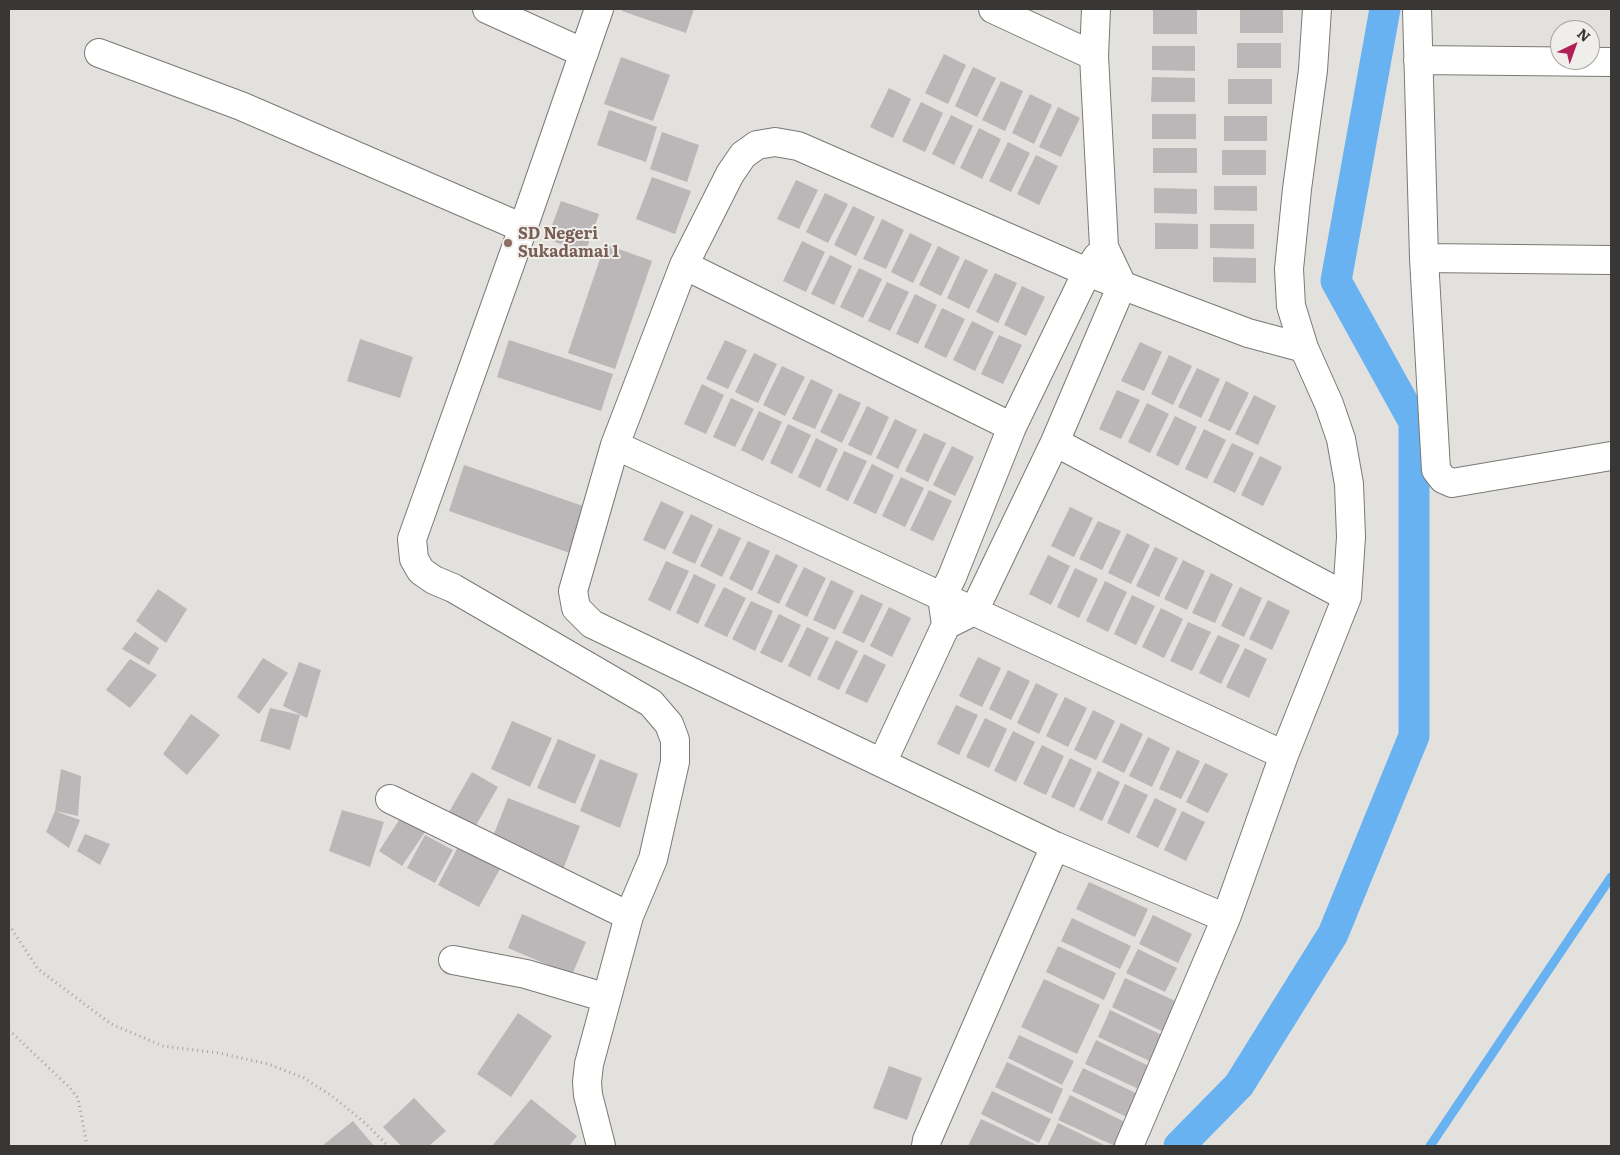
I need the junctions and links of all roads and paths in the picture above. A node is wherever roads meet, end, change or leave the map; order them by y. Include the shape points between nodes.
1 (487, 9) edge
2 (522, 9) edge
3 (600, 9) edge
4 (993, 9) edge
5 (1096, 9) edge
6 (1317, 9) edge
7 (1417, 9) edge
8 (586, 45) junction
9 (99, 53) dead end
10 (1094, 56) junction
11 (1418, 60) junction
12 (1611, 62) edge
13 (523, 228) junction
14 (1104, 247) junction
15 (1424, 258) junction
16 (1611, 260) edge
17 (684, 266) junction
18 (1087, 272) junction
19 (1122, 285) junction
20 (1304, 348) junction
21 (1012, 427) junction
22 (1055, 442) junction
23 (616, 444) junction
24 (1611, 456) edge
25 (942, 597) junction
26 (1347, 597) junction
27 (974, 611) junction
28 (946, 626) junction
29 (1284, 755) junction
30 (882, 763) junction
31 (390, 799) dead end
32 (1055, 846) junction
33 (629, 916) junction
34 (1226, 918) junction
35 (9, 925) edge
36 (453, 960) dead end
37 (607, 998) junction
38 (9, 1030) edge
39 (87, 1146) edge
40 (388, 1146) edge
41 (601, 1146) edge
42 (926, 1146) edge
43 (1129, 1146) edge

1 - 8 street
2 - 8 street
3 - 8 street
4 - 10 street
5 - 10 street
6 - 20 street via 1313,70 1289,269 1291,306
7 - 11 street
8 - 13 street
9 - 13 street via 241,106
10 - 14 street
11 - 12 street
11 - 15 street
13 - 33 street via 412,539 414,558 421,571 434,580 651,703 668,724 675,740 675,762 653,859
14 - 18 street
14 - 19 street
15 - 16 street
15 - 24 street via 1436,470 1443,478 1452,483
17 - 18 street via 742,155 757,145 775,142 798,146
17 - 21 street
17 - 23 street
18 - 19 street
18 - 21 street
19 - 20 street via 1248,333
19 - 22 street
20 - 26 street via 1338,430 1348,484 1351,537
21 - 25 street
22 - 26 street
22 - 27 street
23 - 25 street
23 - 30 street via 573,591 576,608 592,624
25 - 27 street
25 - 28 street
26 - 29 street
27 - 28 street
27 - 29 street
28 - 30 street
29 - 34 street
30 - 32 street
31 - 33 street
32 - 34 street
32 - 42 street
33 - 37 street
34 - 43 street
35 - 40 path via 38,969 111,1024 163,1046 220,1053 268,1064 304,1078 332,1096
36 - 37 street via 526,974
37 - 41 street via 587,1082
38 - 39 path via 78,1098

